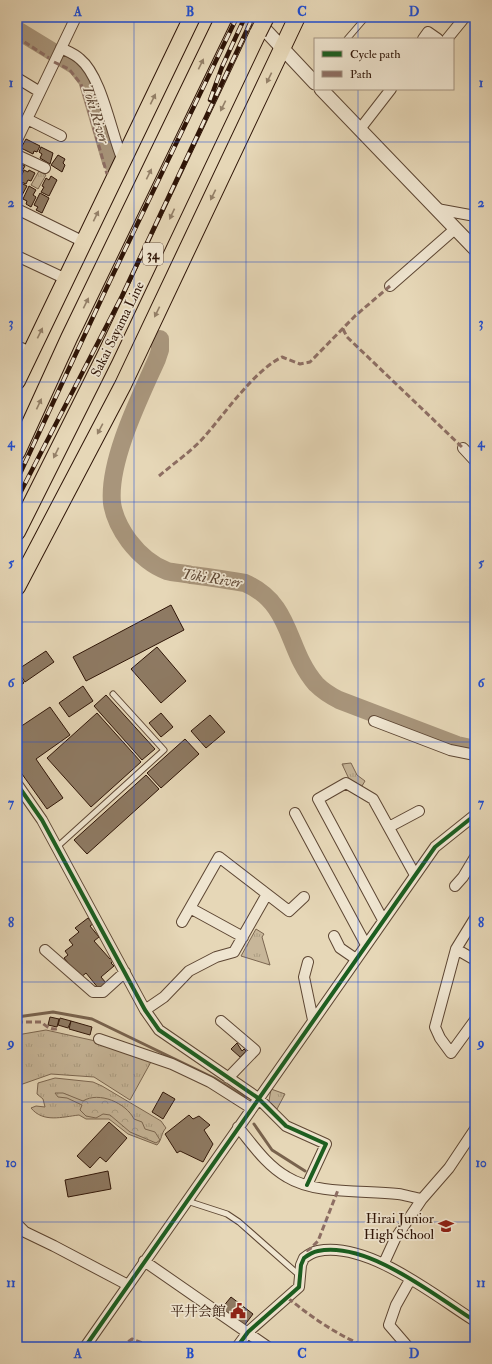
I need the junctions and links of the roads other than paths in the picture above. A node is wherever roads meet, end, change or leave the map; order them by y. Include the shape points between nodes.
1 (76, 17) edge
2 (192, 17) edge
3 (224, 17) edge
4 (253, 17) edge
5 (266, 17) edge
6 (297, 17) edge
7 (366, 17) edge
8 (458, 21) edge
9 (348, 38) edge
10 (424, 38) edge
11 (437, 38) edge
12 (448, 38) edge
13 (283, 48) junction
14 (59, 53) junction
15 (17, 78) edge
16 (314, 82) edge
17 (322, 90) edge
18 (390, 90) edge
19 (40, 92) junction
20 (28, 119) junction
21 (360, 129) junction
22 (61, 136) dead end
23 (17, 140) edge
24 (17, 155) edge
25 (123, 161) junction
26 (45, 168) dead end
27 (17, 209) edge
28 (437, 209) junction
29 (475, 216) edge
30 (456, 229) junction
31 (84, 242) junction
32 (475, 249) edge
33 (17, 256) edge
34 (66, 279) junction
35 (390, 286) dead end
36 (24, 349) edge
37 (17, 381) edge
38 (463, 448) dead end
39 (17, 452) edge
40 (475, 461) edge
41 (17, 532) edge
42 (17, 587) edge
43 (113, 694) dead end
44 (374, 721) dead end
45 (475, 755) edge
46 (17, 784) edge
47 (419, 811) dead end
48 (295, 813) dead end
49 (475, 815) edge
50 (389, 827) junction
51 (57, 847) junction
52 (475, 857) edge
53 (415, 875) junction
54 (455, 886) dead end
55 (267, 894) junction
56 (304, 897) dead end
57 (190, 908) junction
58 (475, 918) edge
59 (383, 920) junction
60 (182, 922) dead end
61 (334, 936) dead end
62 (243, 937) junction
63 (366, 945) junction
64 (456, 949) junction
65 (45, 950) dead end
66 (356, 959) junction
67 (475, 960) edge
68 (308, 962) dead end
69 (124, 972) junction
70 (145, 1010) junction
71 (313, 1020) junction
72 (475, 1020) edge
73 (221, 1021) dead end
74 (99, 1039) dead end
75 (228, 1078) junction
76 (258, 1098) junction
77 (251, 1108) junction
78 (238, 1127) junction
79 (475, 1130) edge
80 (307, 1185) junction
81 (422, 1200) junction
82 (186, 1201) junction
83 (17, 1224) edge
84 (144, 1261) junction
85 (384, 1263) junction
86 (300, 1276) junction
87 (410, 1280) junction
88 (128, 1285) junction
89 (475, 1321) edge
90 (248, 1332) junction
91 (85, 1347) edge
92 (237, 1347) edge
93 (268, 1347) edge
94 (408, 1347) edge

1 - 14 street
25 -> 2 main road
39 -> 3 main road via 69,338
4 - 13 street
5 -> 41 main road, Sakai Sayama Line / 34, bridge
6 - 13 main road
7 - 9 lane
8 - 12 street
10 - 11 street via 428,32
13 - 16 street
13 -> 42 main road via 123,385
14 - 19 street
14 - 25 street via 80,58 92,72
15 - 19 street
17 - 21 street
18 - 21 street
19 - 20 street
20 - 22 street
20 - 23 street
21 - 28 street
24 - 26 street
31 -> 25 main road
27 - 31 street
28 - 29 street
28 - 30 street
30 - 32 street
30 - 35 street
31 - 34 main road
33 - 34 street
36 -> 34 main road
36 - 37 main road
38 - 40 street
43 - 51 lane via 164,750
44 - 45 street via 450,750
46 - 51 street
47 - 50 street
48 - 63 street
49 - 53 street via 435,847
50 - 53 street
50 - 59 street via 372,799 346,783 318,799
51 - 69 street
52 - 54 street via 464,877
53 - 59 street
55 - 56 street via 289,911
55 - 57 street via 219,857
55 - 62 street
57 - 60 street
57 - 62 street
58 - 64 street
59 - 63 street
61 - 66 street via 340,948
62 - 70 street via 234,952 189,971 164,997
63 - 66 street
64 - 67 street
64 - 72 street via 435,1027 451,1053
65 - 69 street via 93,992 103,992
66 - 71 street
68 - 71 street via 304,976
69 - 70 street
70 - 75 street via 158,1030
71 - 76 street
73 - 75 street via 255,1050
74 - 77 street via 178,1067 210,1082
75 - 76 street
76 - 77 street
76 - 80 street via 286,1126 326,1144
77 - 78 street
78 - 80 street via 262,1158 287,1178
78 - 82 street
79 - 81 street via 449,1168
80 - 81 street via 350,1192 398,1194
81 - 85 street via 396,1239
82 - 84 street
82 - 86 lane via 227,1214 240,1222
83 - 88 street via 25,1232
84 - 88 street
84 - 90 street
85 - 86 street via 353,1253 316,1251 304,1258
85 - 87 street
86 - 90 street via 299,1287
87 - 89 street
87 - 94 street via 396,1305 389,1325
88 - 91 street
90 - 92 street
90 - 93 street

